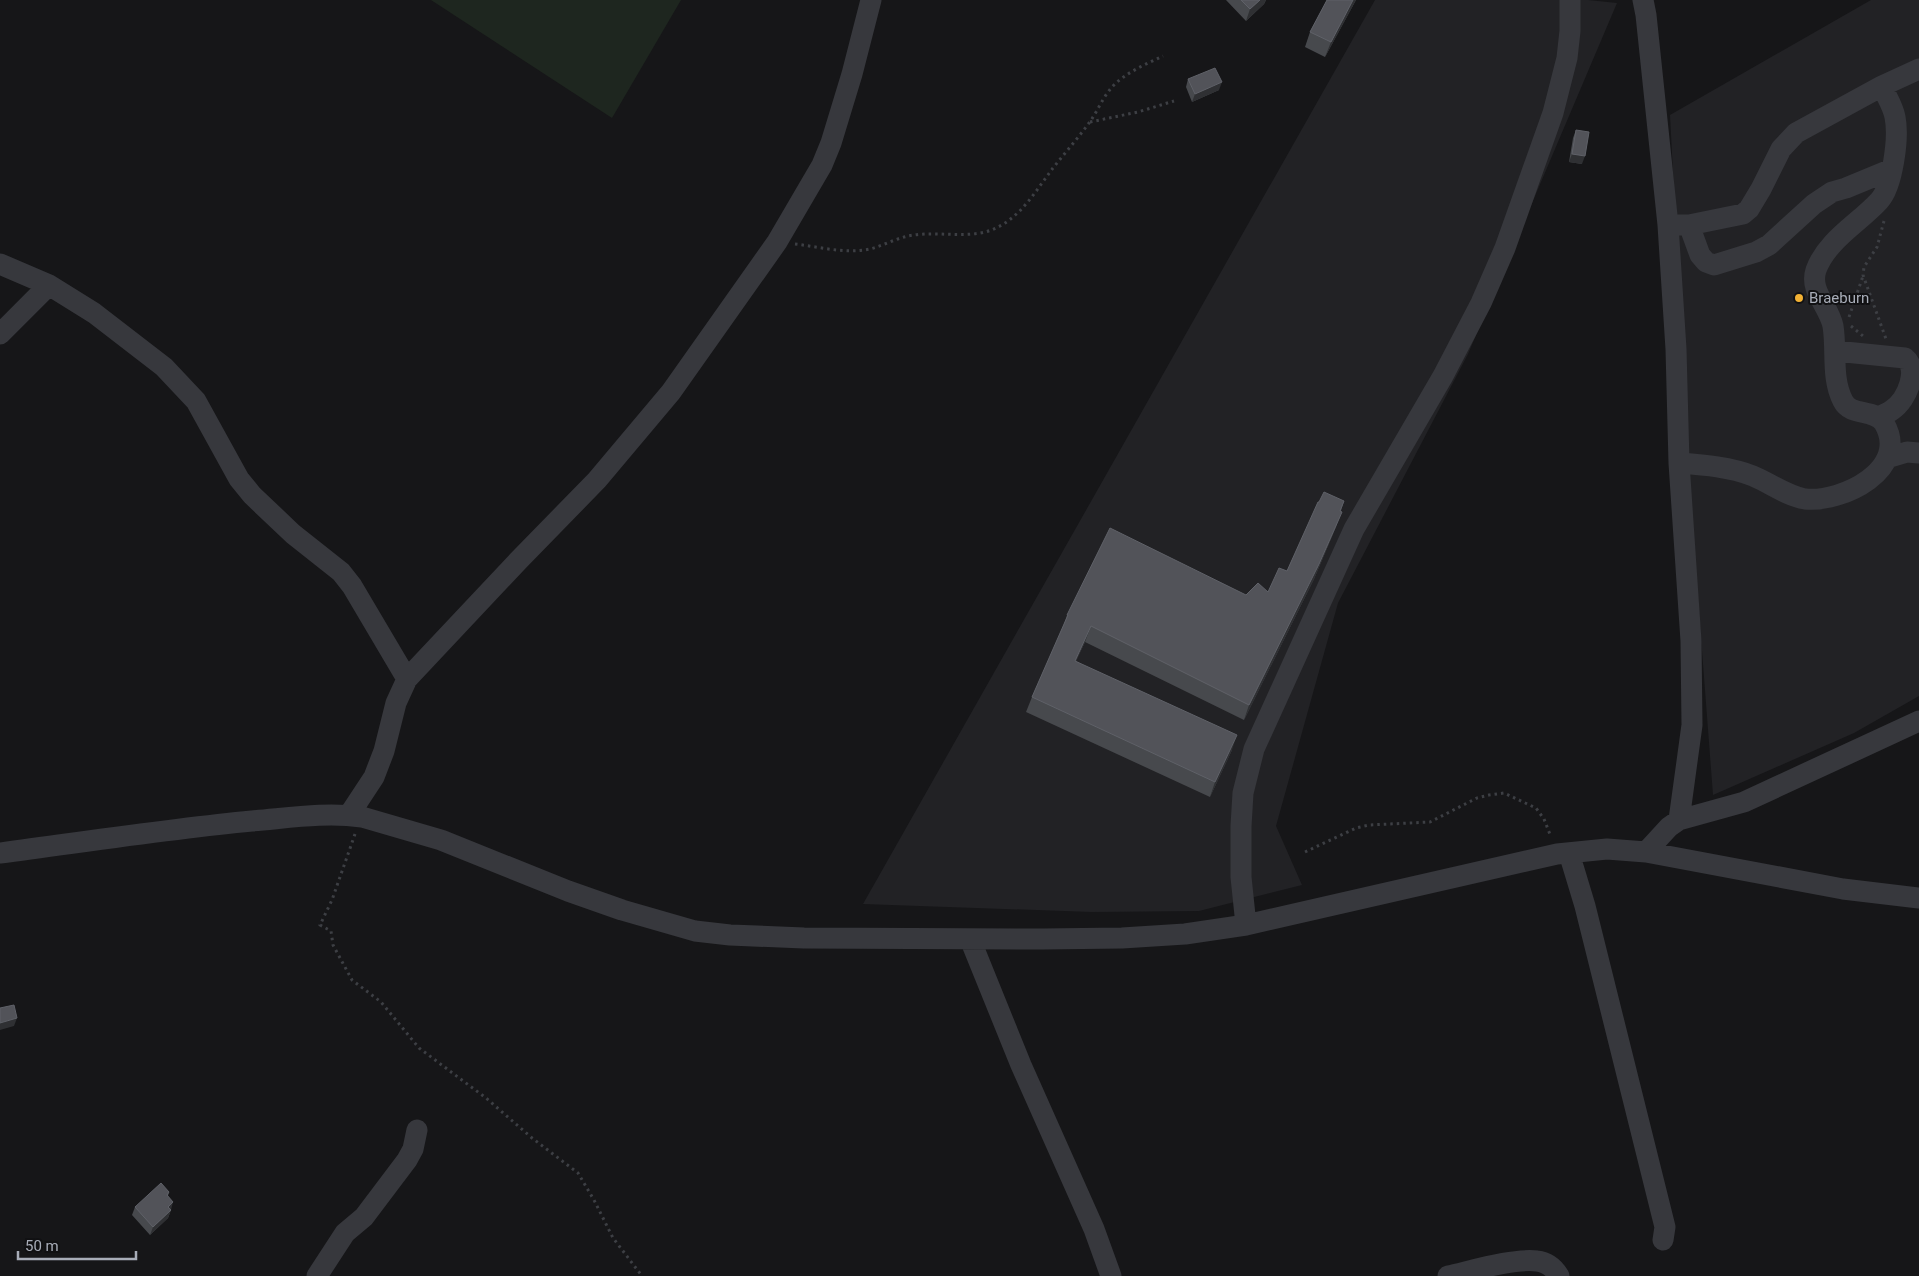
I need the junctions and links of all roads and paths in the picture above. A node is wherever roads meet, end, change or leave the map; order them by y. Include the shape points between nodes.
1 (871, 0) edge
2 (1570, 0) edge
3 (1643, 0) edge
4 (1162, 56) dead end
5 (1919, 69) edge
6 (1882, 86) junction
7 (1174, 101) dead end
8 (1090, 122) junction
9 (1892, 169) junction
10 (1886, 190) junction
11 (1679, 225) junction
12 (777, 242) junction
13 (0, 264) edge
14 (1863, 275) junction
15 (49, 285) junction
16 (1847, 323) dead end
17 (0, 334) edge
18 (1835, 351) junction
19 (1894, 357) junction
20 (1918, 367) edge
21 (1883, 426) junction
22 (1917, 453) edge
23 (1887, 458) junction
24 (1679, 463) junction
25 (407, 679) junction
26 (1919, 721) edge
27 (355, 816) junction
28 (1680, 820) junction
29 (1305, 852) dead end
30 (1646, 852) junction
31 (1563, 853) junction
32 (0, 854) edge
33 (1919, 898) edge
34 (1246, 925) junction
35 (970, 938) junction
36 (417, 1130) dead end
37 (1663, 1240) dead end
38 (317, 1276) edge
39 (642, 1276) edge
40 (1111, 1276) edge
41 (1448, 1276) edge
42 (1559, 1276) edge

1 - 12 street via 830,143
2 - 34 street via 1567,58 1553,113 1505,248 1481,304 1447,368 1354,529 1254,748 1243,793 1241,877
3 - 11 street
4 - 8 path via 1114,85
5 - 6 street
6 - 9 street via 1895,116
6 - 11 street via 1796,133 1781,149 1749,209 1742,214
7 - 8 path
8 - 12 path via 1014,217 984,233 914,235 868,249 838,251
9 - 10 street
9 - 11 street via 1832,192 1769,245 1714,265 1706,262
10 - 14 path via 1881,234
10 - 18 street via 1879,201 1822,257 1816,271 1816,291 1833,325
11 - 24 street via 1676,349
12 - 25 street via 671,392 597,480
13 - 15 street
14 - 16 path
14 - 19 path
15 - 17 street
15 - 25 street via 94,313 164,367 186,389 252,496 341,572 352,586
18 - 19 street
18 - 21 street via 1838,388 1843,402
19 - 20 street via 1912,361
20 - 21 street via 1915,383 1891,411
21 - 22 street
21 - 23 street
22 - 23 street via 1907,452
23 - 24 street via 1873,476 1854,489 1833,497 1806,499 1734,470
24 - 28 street via 1691,641 1692,725
25 - 27 street via 396,703 384,751
26 - 28 street via 1744,802
27 - 32 street via 320,815 199,826
27 - 35 street via 441,840 568,891 695,931 804,938
27 - 39 path via 332,900 320,925 331,931 333,945 352,980 381,1002 419,1048 578,1173 614,1238
28 - 30 street
29 - 31 path via 1356,828 1430,822 1478,798 1504,793 1536,808
30 - 31 street via 1607,849
30 - 33 street via 1843,889
31 - 34 street
31 - 37 street via 1584,906 1665,1227
34 - 35 street via 1185,934 1122,938
35 - 40 street
36 - 38 street via 407,1160 364,1217 345,1233
41 - 42 street via 1508,1263 1537,1261 1548,1265

